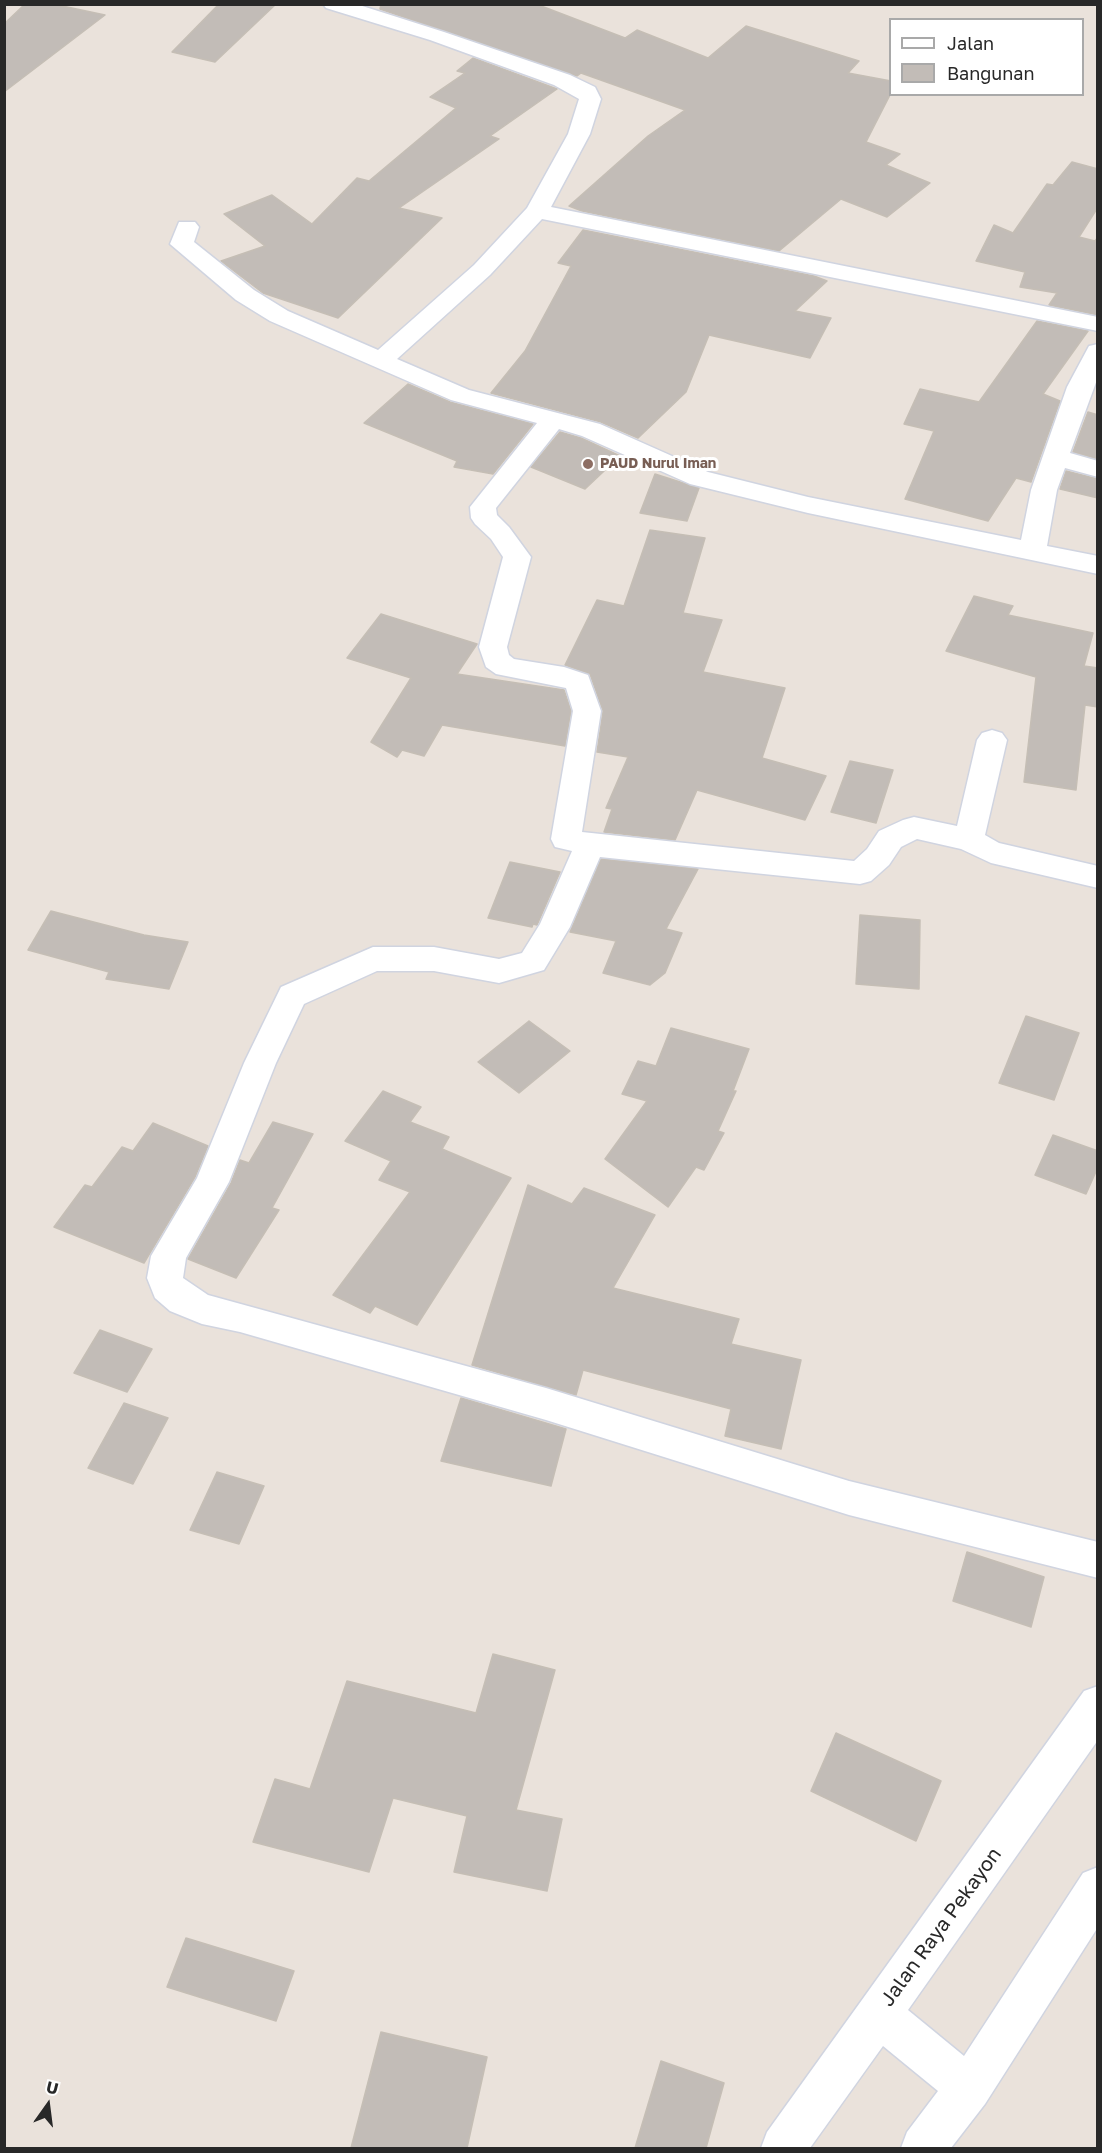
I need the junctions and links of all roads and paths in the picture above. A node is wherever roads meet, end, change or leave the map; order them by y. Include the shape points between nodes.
1 (333, 4) edge
2 (537, 211) junction
3 (187, 227) dead end
4 (1098, 324) edge
5 (1098, 351) edge
6 (381, 360) junction
7 (552, 420) junction
8 (1056, 458) junction
9 (1098, 469) edge
10 (1032, 552) junction
11 (1098, 565) edge
12 (992, 740) dead end
13 (969, 840) junction
14 (590, 845) junction
15 (1098, 877) edge
16 (1098, 1560) edge
17 (1096, 1711) edge
18 (1098, 1888) edge
19 (892, 2024) junction
20 (961, 2081) junction
21 (783, 2148) edge
22 (923, 2148) edge

1 - 2 street via 437,36 587,92 590,99 579,134
2 - 4 street
2 - 6 street via 482,270
3 - 6 street via 182,244 245,295 279,316
5 - 8 street via 1080,387
6 - 7 street via 460,395
7 - 10 street via 591,430 699,478
7 - 14 street via 483,507 484,518 517,557 493,647 496,660 506,667 578,682 587,711 566,839
8 - 9 street
8 - 10 street via 1044,489
10 - 11 street
12 - 13 street
13 - 14 street via 914,828 890,839 860,873
13 - 15 street via 991,852
14 - 16 street via 554,927 533,962 500,971 434,959 373,959 292,996 212,1182 169,1256 165,1278 168,1287 202,1309 546,1404 849,1498
17 - 19 street, Jalan Raya Pekayon
18 - 20 street
19 - 20 street
19 - 21 street, Jalan Raya Pekayon
20 - 22 street

